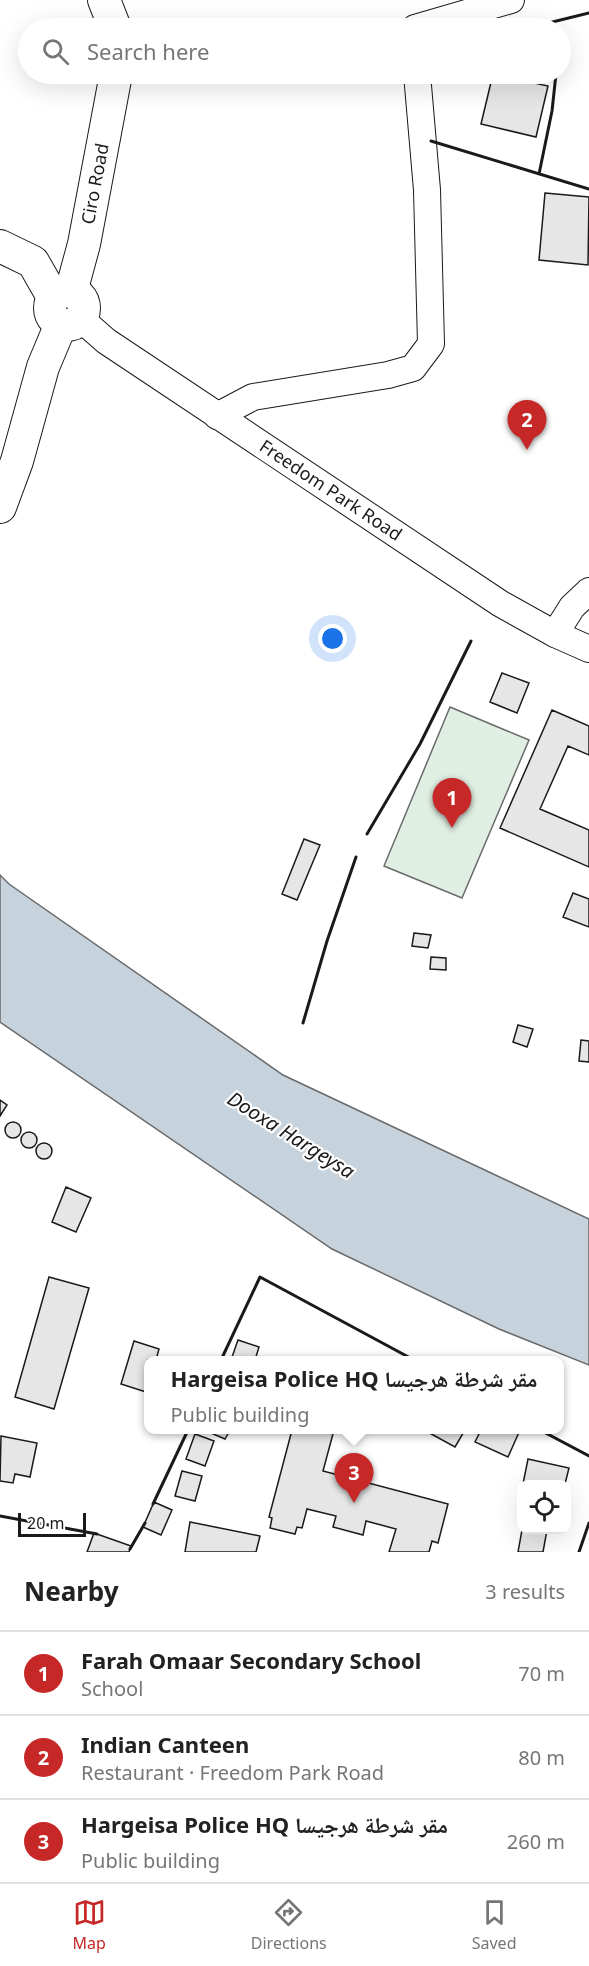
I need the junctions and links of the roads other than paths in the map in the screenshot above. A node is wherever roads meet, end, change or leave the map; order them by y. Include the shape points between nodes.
1 (104, 0) edge
2 (511, 0) edge
3 (111, 18) edge
4 (449, 18) edge
5 (114, 84) edge
6 (418, 84) edge
7 (0, 246) edge
8 (66, 308) junction
9 (217, 416) junction
10 (0, 507) edge
11 (589, 591) edge
12 (555, 634) junction
13 (589, 649) edge

1 - 3 main road
2 - 4 street
5 - 8 main road, Ciro Road via 84,244
6 - 9 street via 427,190 431,344 413,368 253,397
7 - 8 main road via 33,262
8 - 9 street, Freedom Park Road via 106,341
8 - 10 main road, Ciro Road via 43,367
9 - 12 street, Freedom Park Road via 501,604
11 - 12 street
12 - 13 street, Freedom Park Road

